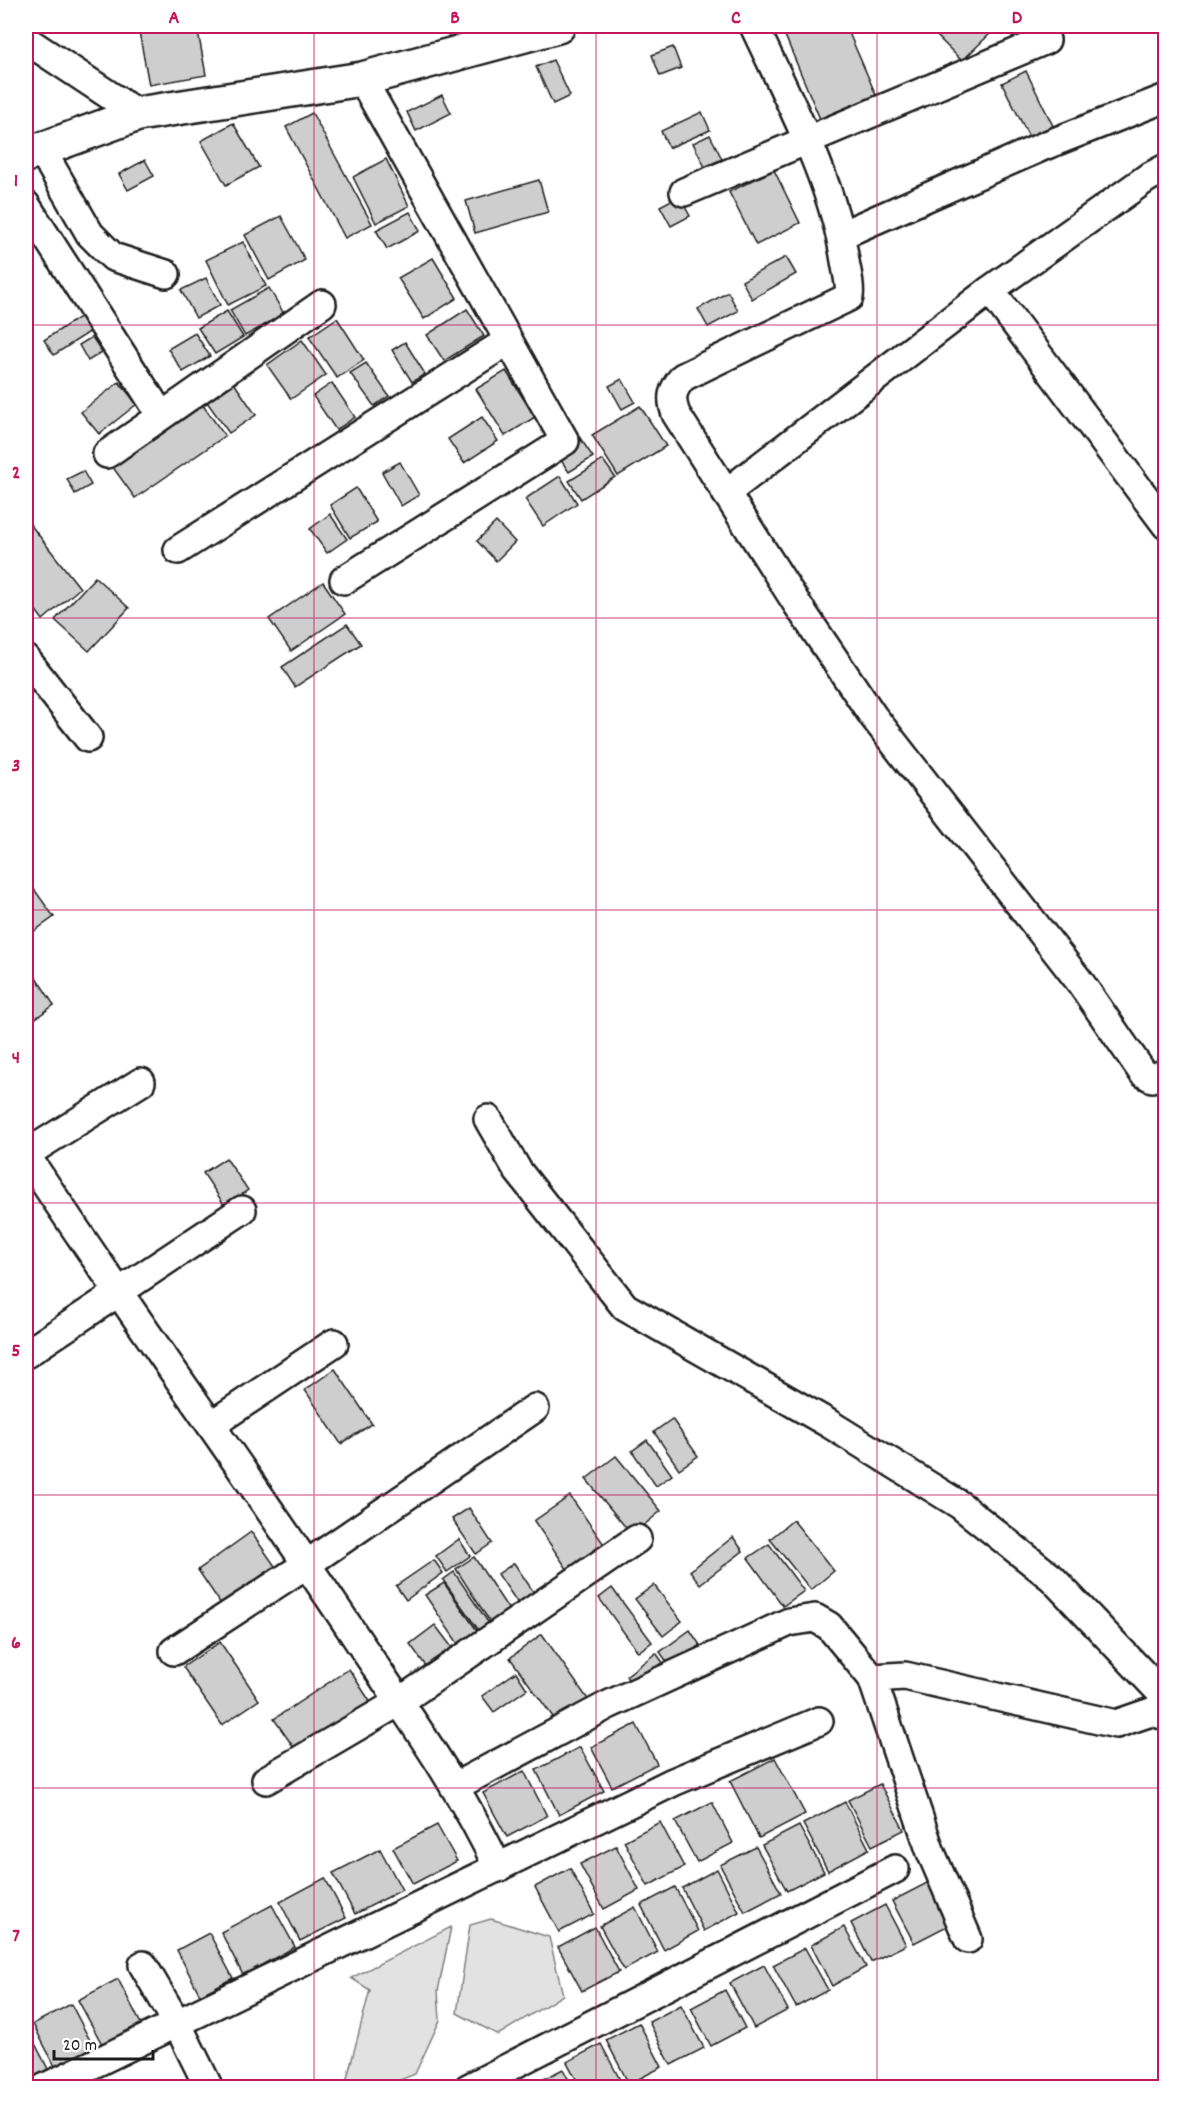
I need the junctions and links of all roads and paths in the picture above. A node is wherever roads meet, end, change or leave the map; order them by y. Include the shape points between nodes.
1 (754, 26) edge
2 (538, 28) edge
3 (26, 40) edge
4 (1046, 40) dead end
5 (362, 79) junction
6 (1166, 98) edge
7 (138, 114) junction
8 (807, 142) junction
9 (33, 152) edge
10 (1166, 168) edge
11 (684, 192) dead end
12 (26, 205) edge
13 (841, 235) junction
14 (166, 274) dead end
15 (990, 290) junction
16 (322, 304) dead end
17 (508, 341) junction
18 (161, 416) junction
19 (107, 454) dead end
20 (726, 493) junction
21 (1166, 525) edge
22 (178, 550) dead end
23 (344, 580) dead end
24 (26, 659) edge
25 (88, 738) dead end
26 (1166, 1073) edge
27 (141, 1082) dead end
28 (488, 1119) dead end
29 (26, 1154) edge
30 (242, 1210) dead end
31 (116, 1293) junction
32 (334, 1343) dead end
33 (26, 1354) edge
34 (535, 1408) dead end
35 (211, 1425) junction
36 (637, 1539) dead end
37 (308, 1564) junction
38 (174, 1651) dead end
39 (872, 1678) junction
40 (1166, 1698) edge
41 (399, 1702) junction
42 (1166, 1716) edge
43 (819, 1721) dead end
44 (266, 1780) dead end
45 (456, 1786) junction
46 (498, 1868) junction
47 (895, 1869) dead end
48 (968, 1939) dead end
49 (143, 1965) dead end
50 (177, 2023) junction
51 (44, 2088) edge
52 (208, 2088) edge
53 (468, 2088) edge

1 - 8 street
2 - 5 street
3 - 7 street
4 - 8 street
5 - 7 street
5 - 17 street
6 - 13 street via 1044,146
7 - 9 street
8 - 11 street
8 - 13 street
9 - 14 street via 90,234 113,257
10 - 15 street
12 - 18 street
13 - 20 street via 849,297 683,377 674,387 671,401 675,414
15 - 20 street
15 - 21 street
16 - 18 street
17 - 22 street
17 - 23 street via 565,441
18 - 19 street
20 - 26 street via 873,716 1080,982 1143,1073 1152,1078
24 - 25 street
27 - 29 street
28 - 40 street via 518,1171 625,1307 828,1423 960,1505 1052,1578
29 - 31 street
30 - 31 street
31 - 33 street
31 - 35 street
32 - 35 street
34 - 37 street
35 - 37 street
36 - 41 street
37 - 38 street
37 - 41 street
39 - 42 street via 905,1676 1116,1724 1150,1712
39 - 45 street via 829,1626 815,1618 789,1622 608,1705
39 - 48 street via 930,1850
41 - 44 street
41 - 45 street
43 - 46 street via 673,1782
45 - 46 street
46 - 50 street
47 - 53 street
49 - 50 street
50 - 51 street
50 - 52 street

